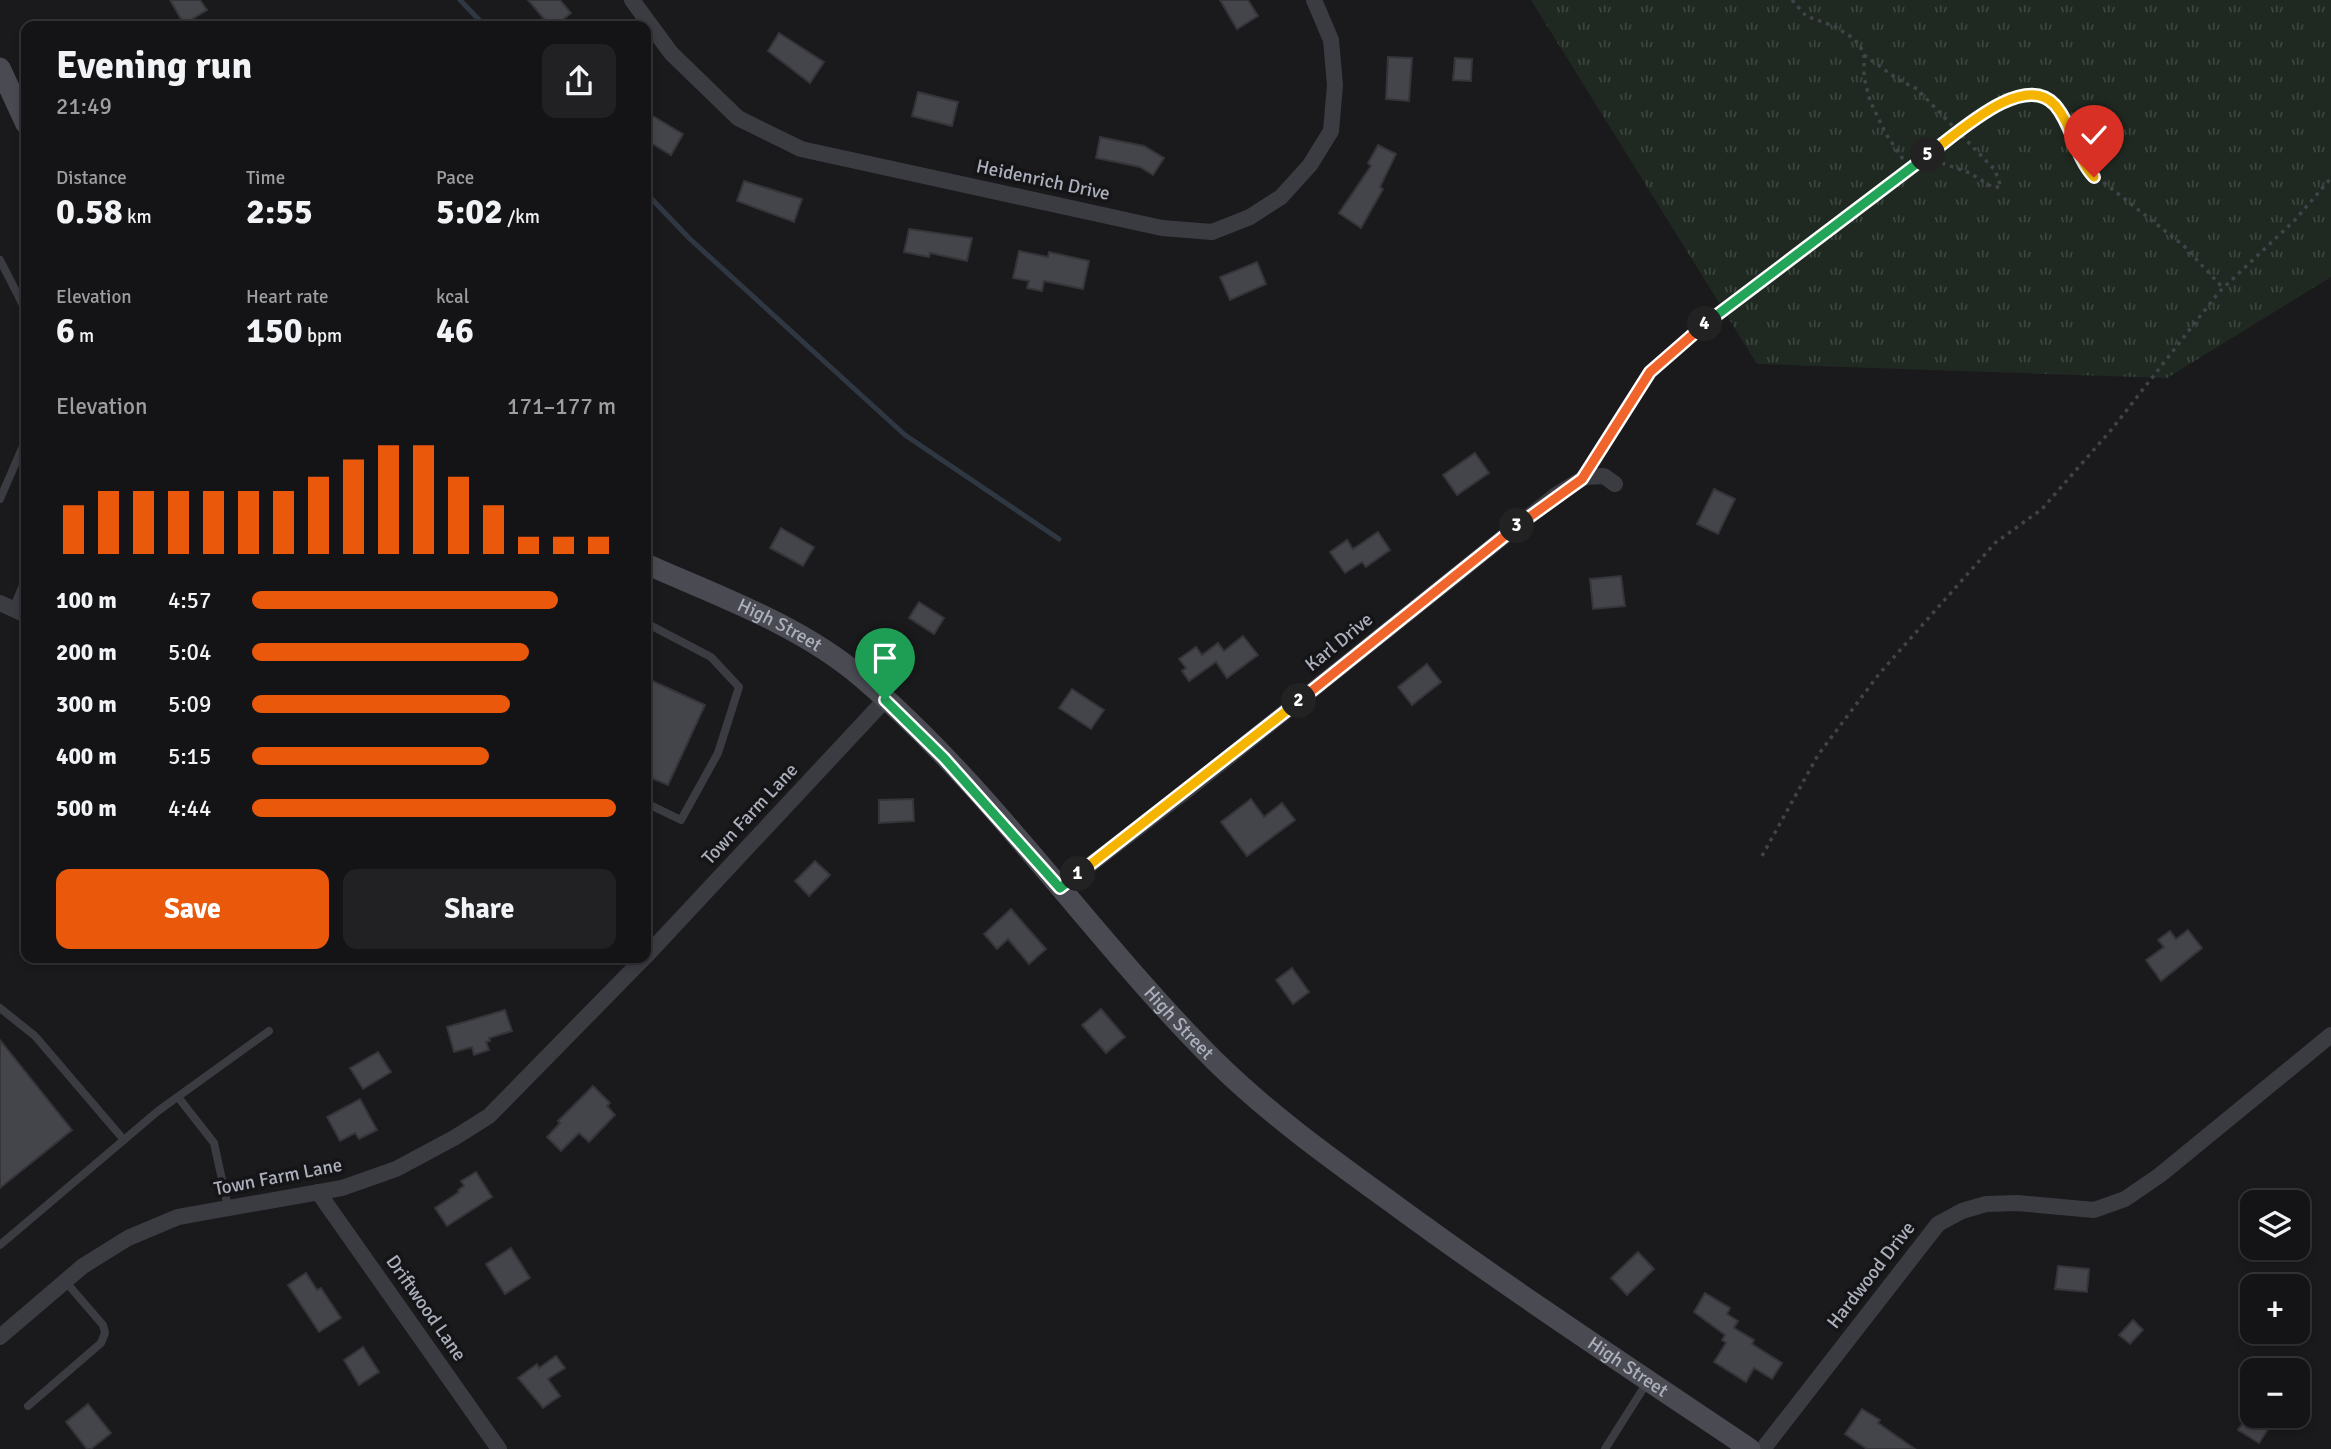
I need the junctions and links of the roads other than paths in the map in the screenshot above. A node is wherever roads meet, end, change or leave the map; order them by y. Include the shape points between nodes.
1 (632, 0) edge
2 (1314, 0) edge
3 (647, 21) edge
4 (651, 26) edge
5 (0, 68) edge
6 (21, 113) edge
7 (0, 260) edge
8 (21, 301) edge
9 (21, 451) edge
10 (1615, 484) dead end
11 (0, 499) edge
12 (651, 566) edge
13 (21, 590) edge
14 (13, 609) edge
15 (651, 626) edge
16 (885, 700) junction
17 (651, 805) edge
18 (1060, 888) junction
19 (651, 951) edge
20 (639, 963) edge
21 (0, 1008) edge
22 (269, 1031) dead end
23 (2331, 1035) edge
24 (178, 1097) junction
25 (124, 1140) junction
26 (318, 1192) junction
27 (228, 1207) junction
28 (0, 1245) edge
29 (65, 1281) junction
30 (0, 1337) edge
31 (1648, 1381) junction
32 (28, 1406) dead end
33 (499, 1449) edge
34 (1605, 1449) edge
35 (1750, 1449) edge
36 (1763, 1449) edge

1 - 3 street, Heidenrich Drive
2 - 4 street, Heidenrich Drive via 1331,40 1335,85 1331,131 1310,165 1281,197 1212,233 1162,228 800,149 738,118 671,53
5 - 6 main road
7 - 8 lane
9 - 11 lane
10 - 18 street, Karl Drive via 1604,476 1582,479 1556,495
12 - 16 main road, High Street via 825,651
13 - 14 lane
15 - 17 lane via 711,657 739,687 718,753 681,820
16 - 18 main road, High Street via 944,758
16 - 19 street, Town Farm Lane
18 - 31 main road, High Street via 1216,1061 1293,1130 1488,1273
20 - 26 street, Town Farm Lane via 489,1116 396,1169
21 - 25 lane via 35,1036
22 - 24 lane
23 - 36 street, Hardwood Drive via 2125,1199 2094,1210 1986,1204 1938,1224
24 - 25 lane
24 - 27 lane via 214,1143
25 - 28 lane
26 - 27 street, Town Farm Lane
26 - 33 street, Driftwood Lane
27 - 29 street, Town Farm Lane via 178,1217 128,1238
29 - 30 street, Town Farm Lane
29 - 32 lane via 105,1333 101,1343
31 - 34 lane
31 - 35 main road, High Street

